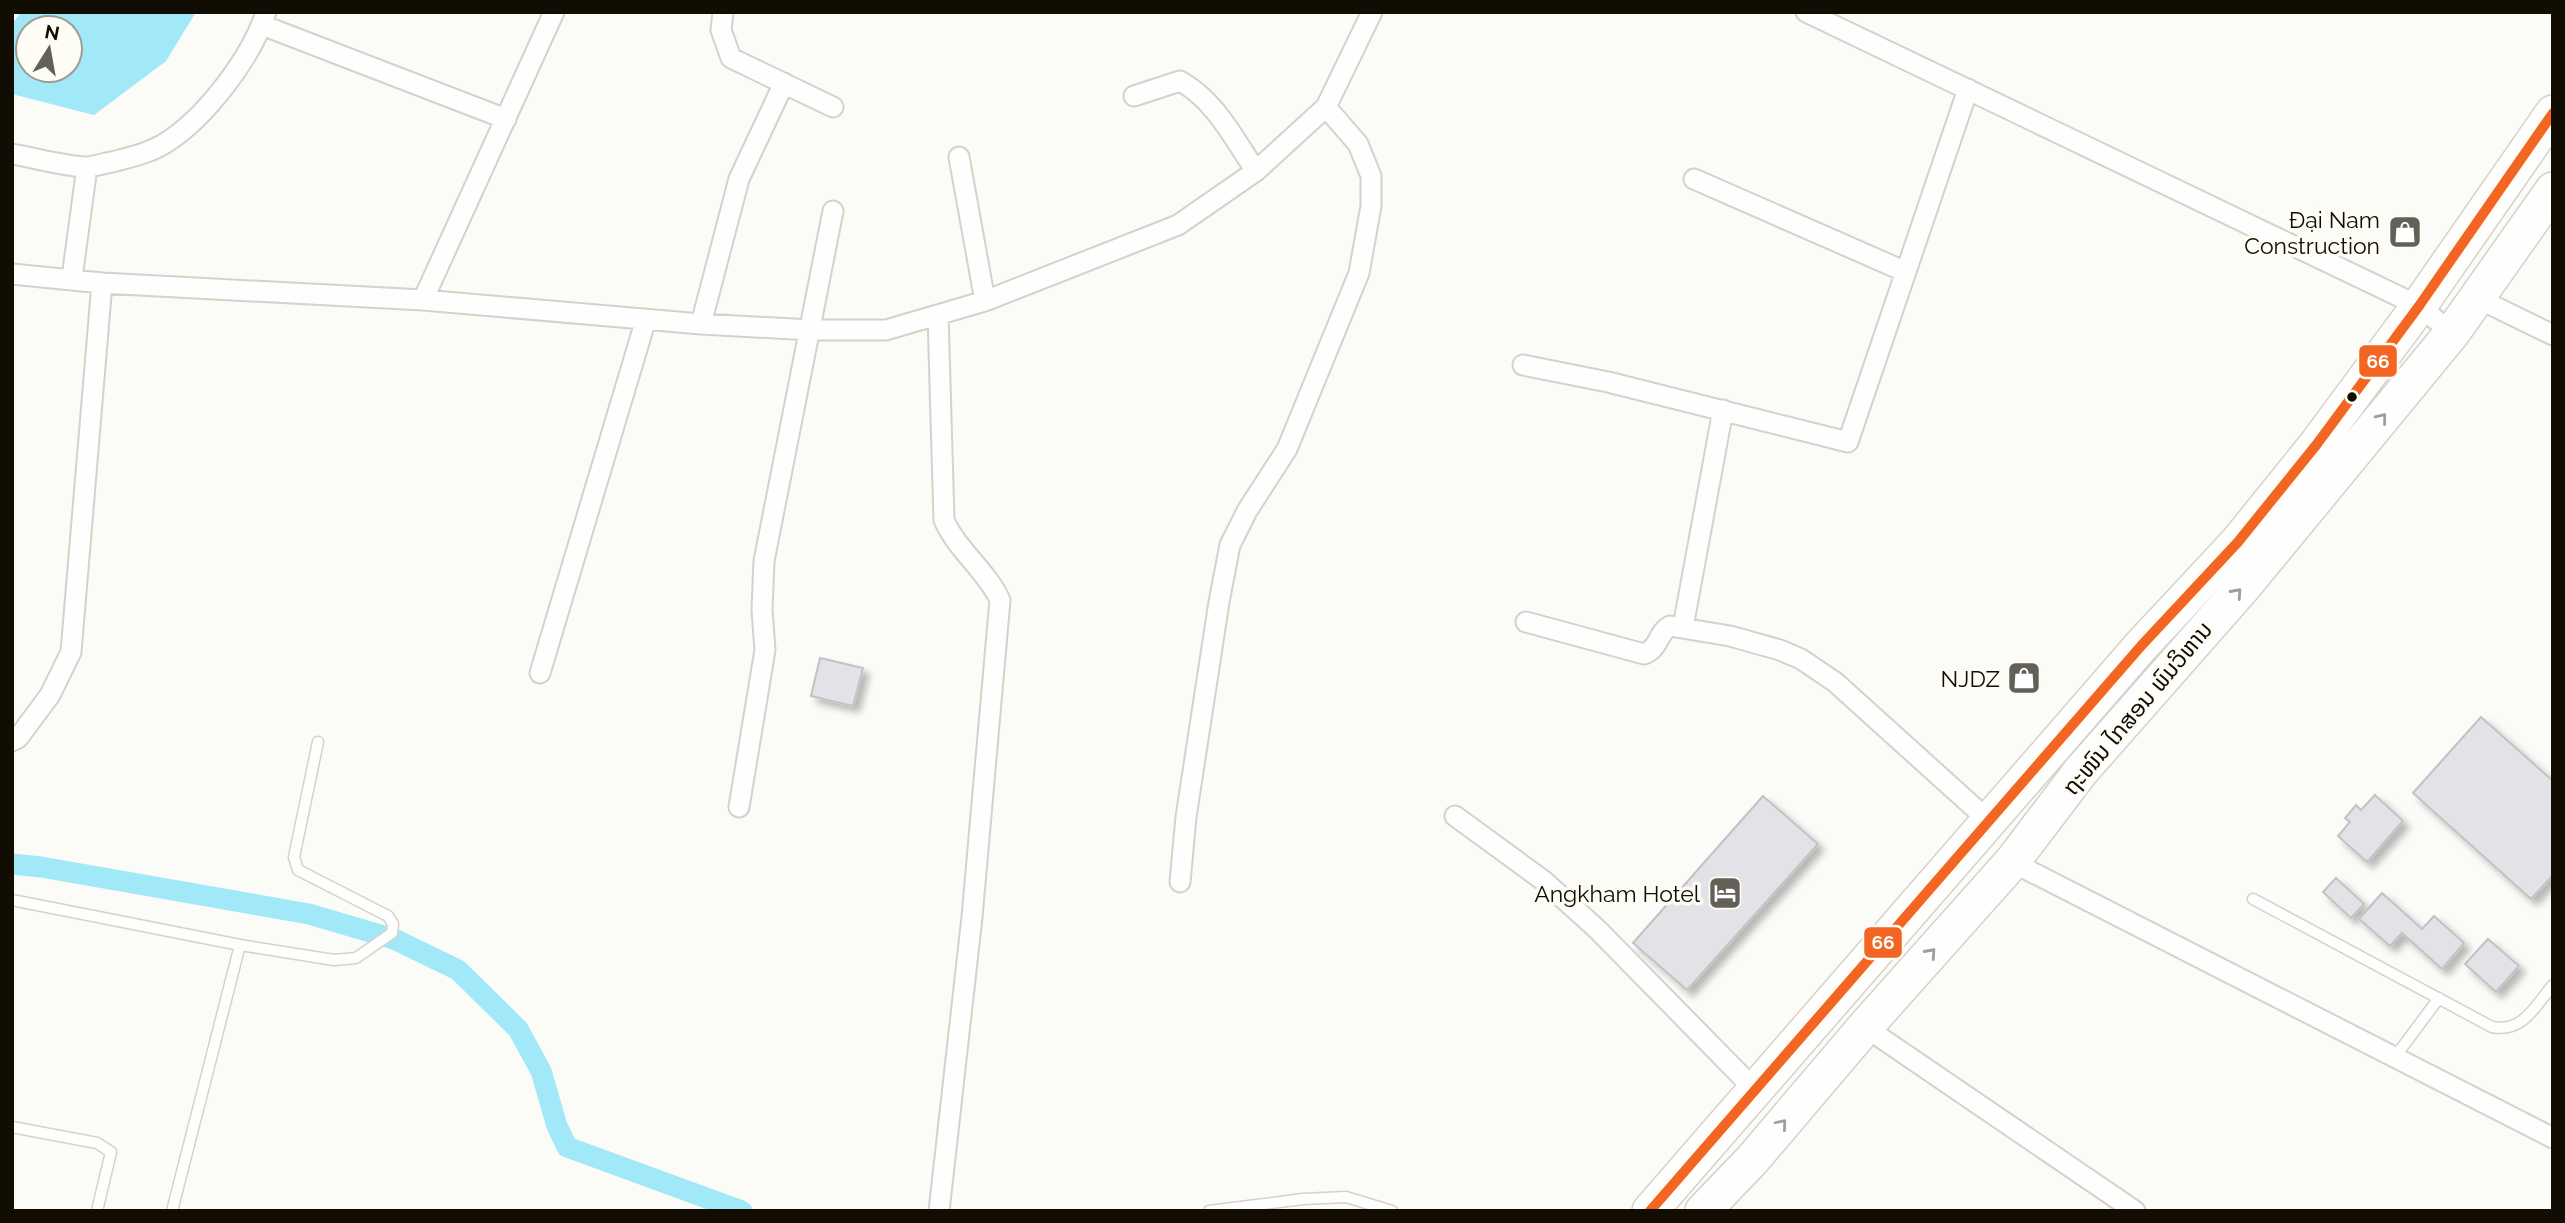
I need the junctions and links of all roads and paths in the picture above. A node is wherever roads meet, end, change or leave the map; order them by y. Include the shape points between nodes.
1 (554, 12) edge
2 (723, 12) edge
3 (1372, 12) edge
4 (1806, 12) edge
5 (264, 18) edge
6 (784, 83) junction
7 (1968, 89) junction
8 (1134, 96) dead end
9 (833, 107) dead end
10 (1326, 107) junction
11 (2553, 113) edge
12 (506, 119) junction
13 (12, 154) edge
14 (959, 157) dead end
15 (87, 167) junction
16 (1256, 171) junction
17 (1694, 180) dead end
18 (2553, 190) edge
19 (833, 211) dead end
20 (1906, 272) junction
21 (12, 274) edge
22 (72, 278) junction
23 (102, 283) junction
24 (2477, 298) junction
25 (423, 300) junction
26 (985, 300) junction
27 (2419, 306) junction
28 (938, 315) junction
29 (646, 319) junction
30 (701, 324) junction
31 (811, 330) junction
32 (2452, 333) junction
33 (2553, 335) edge
34 (1523, 365) dead end
35 (1723, 410) junction
36 (1527, 622) dead end
37 (1683, 626) junction
38 (540, 673) dead end
39 (12, 741) edge
40 (318, 742) dead end
41 (739, 807) dead end
42 (1455, 816) dead end
43 (1989, 821) junction
44 (2012, 862) junction
45 (1180, 882) dead end
46 (2253, 899) dead end
47 (12, 900) edge
48 (240, 945) junction
49 (2553, 985) edge
50 (2439, 998) junction
51 (1865, 1027) junction
52 (2395, 1057) junction
53 (1755, 1090) junction
54 (12, 1127) edge
55 (1719, 1132) junction
56 (2553, 1138) edge
57 (1752, 1160) junction
58 (97, 1211) edge
59 (172, 1211) edge
60 (939, 1211) edge
61 (1209, 1211) edge
62 (1392, 1211) edge
63 (1650, 1211) edge
64 (1703, 1211) edge
65 (2134, 1211) edge

1 - 12 street
2 - 6 street via 721,30 731,58
3 - 10 street
4 - 7 street
5 - 12 street
5 - 15 street via 221,90 191,124 141,155
6 - 9 street
6 - 30 street via 739,179
7 - 20 street
7 - 27 street
8 - 16 street via 1180,80 1208,101
10 - 16 street
10 - 45 street via 1359,144 1371,176 1371,206 1359,273 1287,449 1230,545 1186,817
11 - 27 highway, ຖະໜົນ ໄກສອນ ພົມວິຫານ
12 - 25 street
13 - 15 street
14 - 26 street
15 - 22 street
16 - 26 street via 1178,225
17 - 20 street
18 - 24 highway, ຖະໜົນ ໄກສອນ ພົມວິຫານ
19 - 31 street
20 - 35 street via 1848,442
21 - 22 street
22 - 23 street
23 - 25 street
23 - 39 street via 71,652 50,695
24 - 32 highway, ຖະໜົນ ໄກສອນ ພົມວິຫານ
24 - 33 street
25 - 29 street
26 - 28 street
27 - 32 street
27 - 43 highway, ຖະໜົນ ໄກສອນ ພົມວິຫານ via 2238,542
28 - 31 street via 886,330
28 - 60 street via 944,520 1000,600 972,917
29 - 30 street
29 - 38 street
30 - 31 street
31 - 41 street via 764,561 765,650
44 -> 32 highway, ຖະໜົນ ໄກສອນ ພົມວິຫານ via 2081,771 2242,587
34 - 35 street
35 - 37 street
36 - 37 street via 1644,654 1657,645 1667,627
37 - 43 street via 1801,659 1835,682
40 - 48 lane via 294,857 298,870 388,916 392,933 356,958 334,960
42 - 53 street via 1544,881 1598,930
43 - 53 highway, ຖະໜົນ ໄກສອນ ພົມວິຫານ
51 -> 44 highway, ຖະໜົນ ໄກສອນ ພົມວິຫານ
44 - 52 street
46 - 50 lane
47 - 48 lane
48 - 59 lane
49 - 50 lane via 2518,1026 2505,1030
50 - 52 lane
57 -> 51 highway, ຖະໜົນ ໄກສອນ ພົມວິຫານ
51 - 65 street
52 - 56 street
53 - 55 highway, ຖະໜົນ ໄກສອນ ພົມວິຫານ
54 - 58 lane via 97,1143 111,1152
55 - 57 highway
55 - 63 highway, ຖະໜົນ ໄກສອນ ພົມວິຫານ
57 - 64 highway, ຖະໜົນ ໄກສອນ ພົມວິຫານ
61 - 62 lane via 1346,1197

